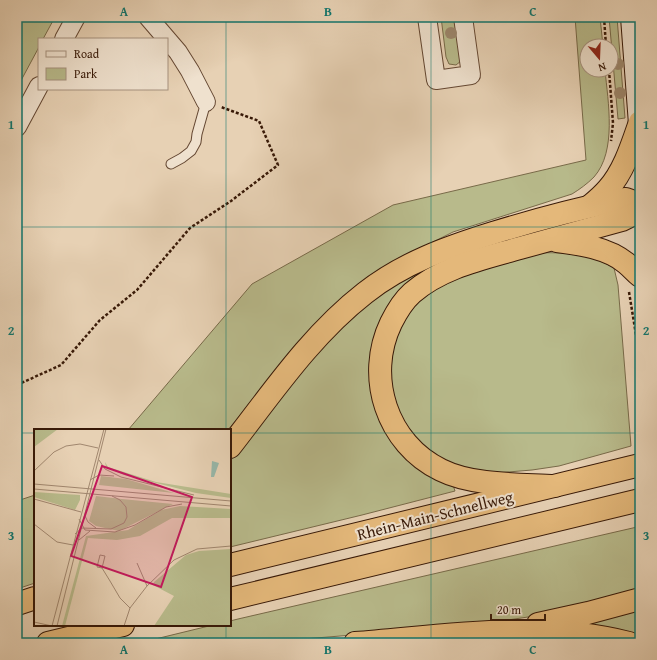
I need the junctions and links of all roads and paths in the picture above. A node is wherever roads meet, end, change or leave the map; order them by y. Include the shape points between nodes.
1 (76, 17) edge
2 (148, 17) edge
3 (427, 17) edge
4 (463, 17) edge
5 (604, 17) edge
6 (632, 17) edge
7 (65, 38) edge
8 (166, 38) edge
9 (605, 38) edge
10 (168, 40) edge
11 (610, 78) edge
12 (38, 88) edge
13 (206, 102) junction
14 (640, 123) edge
15 (17, 127) edge
16 (610, 145) dead end
17 (171, 164) dead end
18 (640, 204) edge
19 (590, 206) junction
20 (640, 211) edge
21 (548, 241) junction
22 (634, 281) edge
23 (640, 383) edge
24 (17, 385) edge
25 (231, 446) edge
26 (640, 465) edge
27 (555, 486) junction
28 (640, 500) edge
29 (231, 565) edge
30 (34, 598) edge
31 (231, 599) edge
32 (640, 599) edge
33 (17, 604) edge
34 (34, 612) edge
35 (17, 616) edge
36 (119, 626) edge
37 (506, 631) junction
38 (48, 643) edge
39 (355, 643) edge
40 (629, 643) edge

1 - 7 street
2 - 8 street
3 - 4 street via 436,80 471,75
5 - 9 path
6 - 14 main road
10 - 13 street via 190,71
11 - 16 path via 613,123
12 - 15 street
13 - 17 lane via 196,142 191,151
13 - 24 path via 259,121 278,165 231,202 190,228 137,290 100,320 61,365
14 - 19 highway via 617,177
18 - 19 highway via 626,199
19 - 25 highway via 457,244 395,272 366,292 309,346
20 - 21 highway via 622,220
21 - 22 highway via 580,244 608,253 625,262
21 - 27 highway via 459,266 411,294 397,312 386,333 381,355 380,378 384,402 392,423 405,442 422,458 441,470 471,480
22 - 23 path
26 - 27 highway, Rhein-Main-Schnellweg
27 - 29 highway, Rhein-Main-Schnellweg
28 - 31 highway, Rhein-Main-Schnellweg
30 - 33 highway
32 - 37 highway
34 - 35 highway
36 - 38 highway
37 - 39 highway
37 - 40 highway via 566,633 606,637

